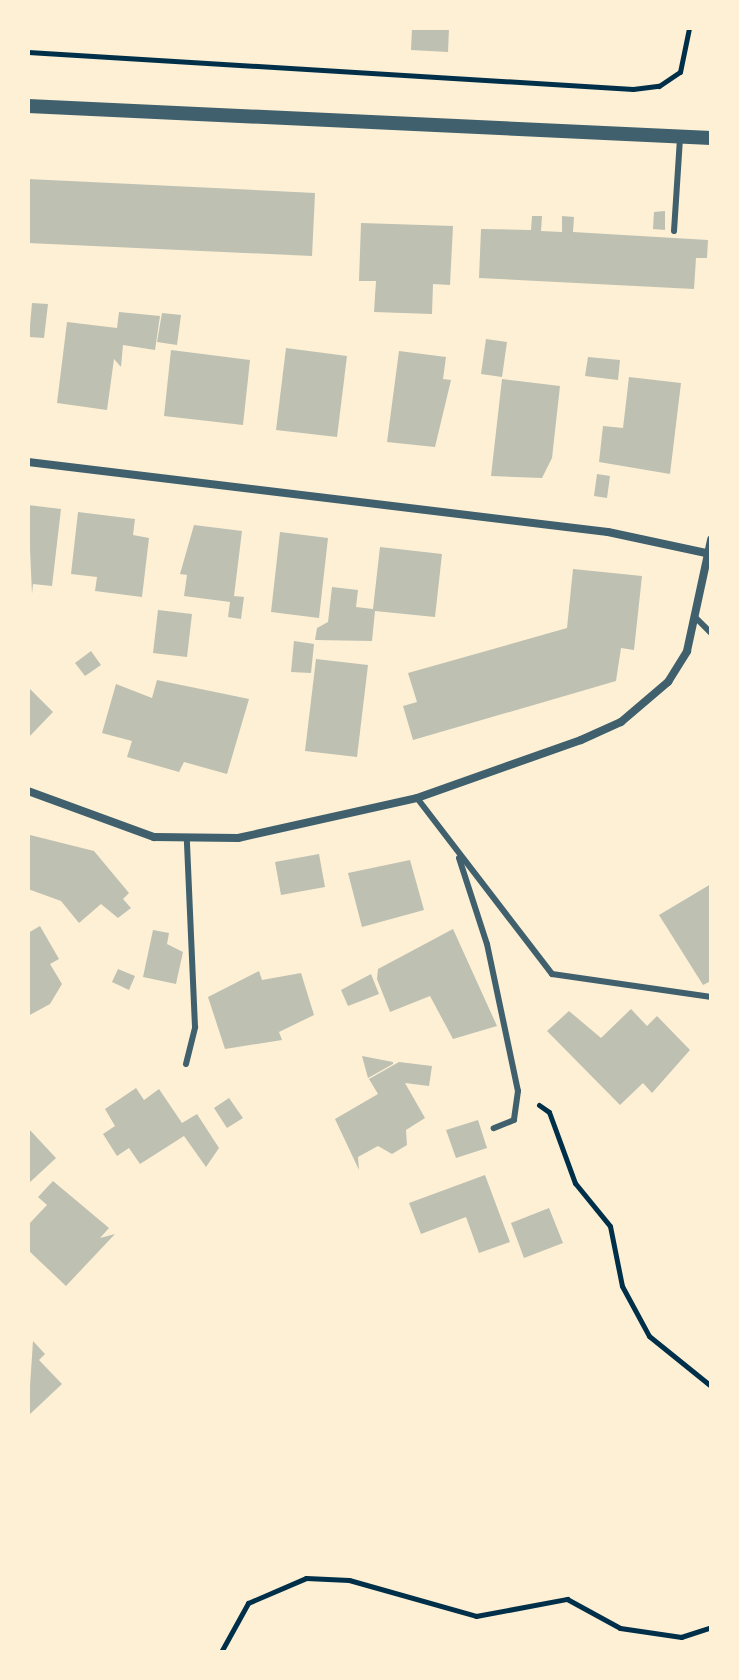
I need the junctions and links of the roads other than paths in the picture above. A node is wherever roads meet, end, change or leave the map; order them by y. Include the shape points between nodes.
1 (28, 106) edge
2 (680, 138) junction
3 (711, 138) edge
4 (674, 231) dead end
5 (28, 462) edge
6 (711, 540) edge
7 (710, 554) edge
8 (697, 619) junction
9 (711, 633) edge
10 (28, 791) edge
11 (417, 798) junction
12 (187, 841) junction
13 (457, 851) junction
14 (711, 997) edge
15 (186, 1064) dead end
16 (494, 1128) dead end

1 - 2 street
2 - 3 street
2 - 4 lane
5 - 7 street via 608,532
6 - 7 street
7 - 8 street
8 - 9 lane
8 - 11 street via 668,682 621,722
10 - 12 street via 80,815
11 - 12 street via 277,832
11 - 13 lane
12 - 15 lane via 195,1027
13 - 14 lane via 552,974
13 - 16 lane via 487,944 518,1091 514,1120

